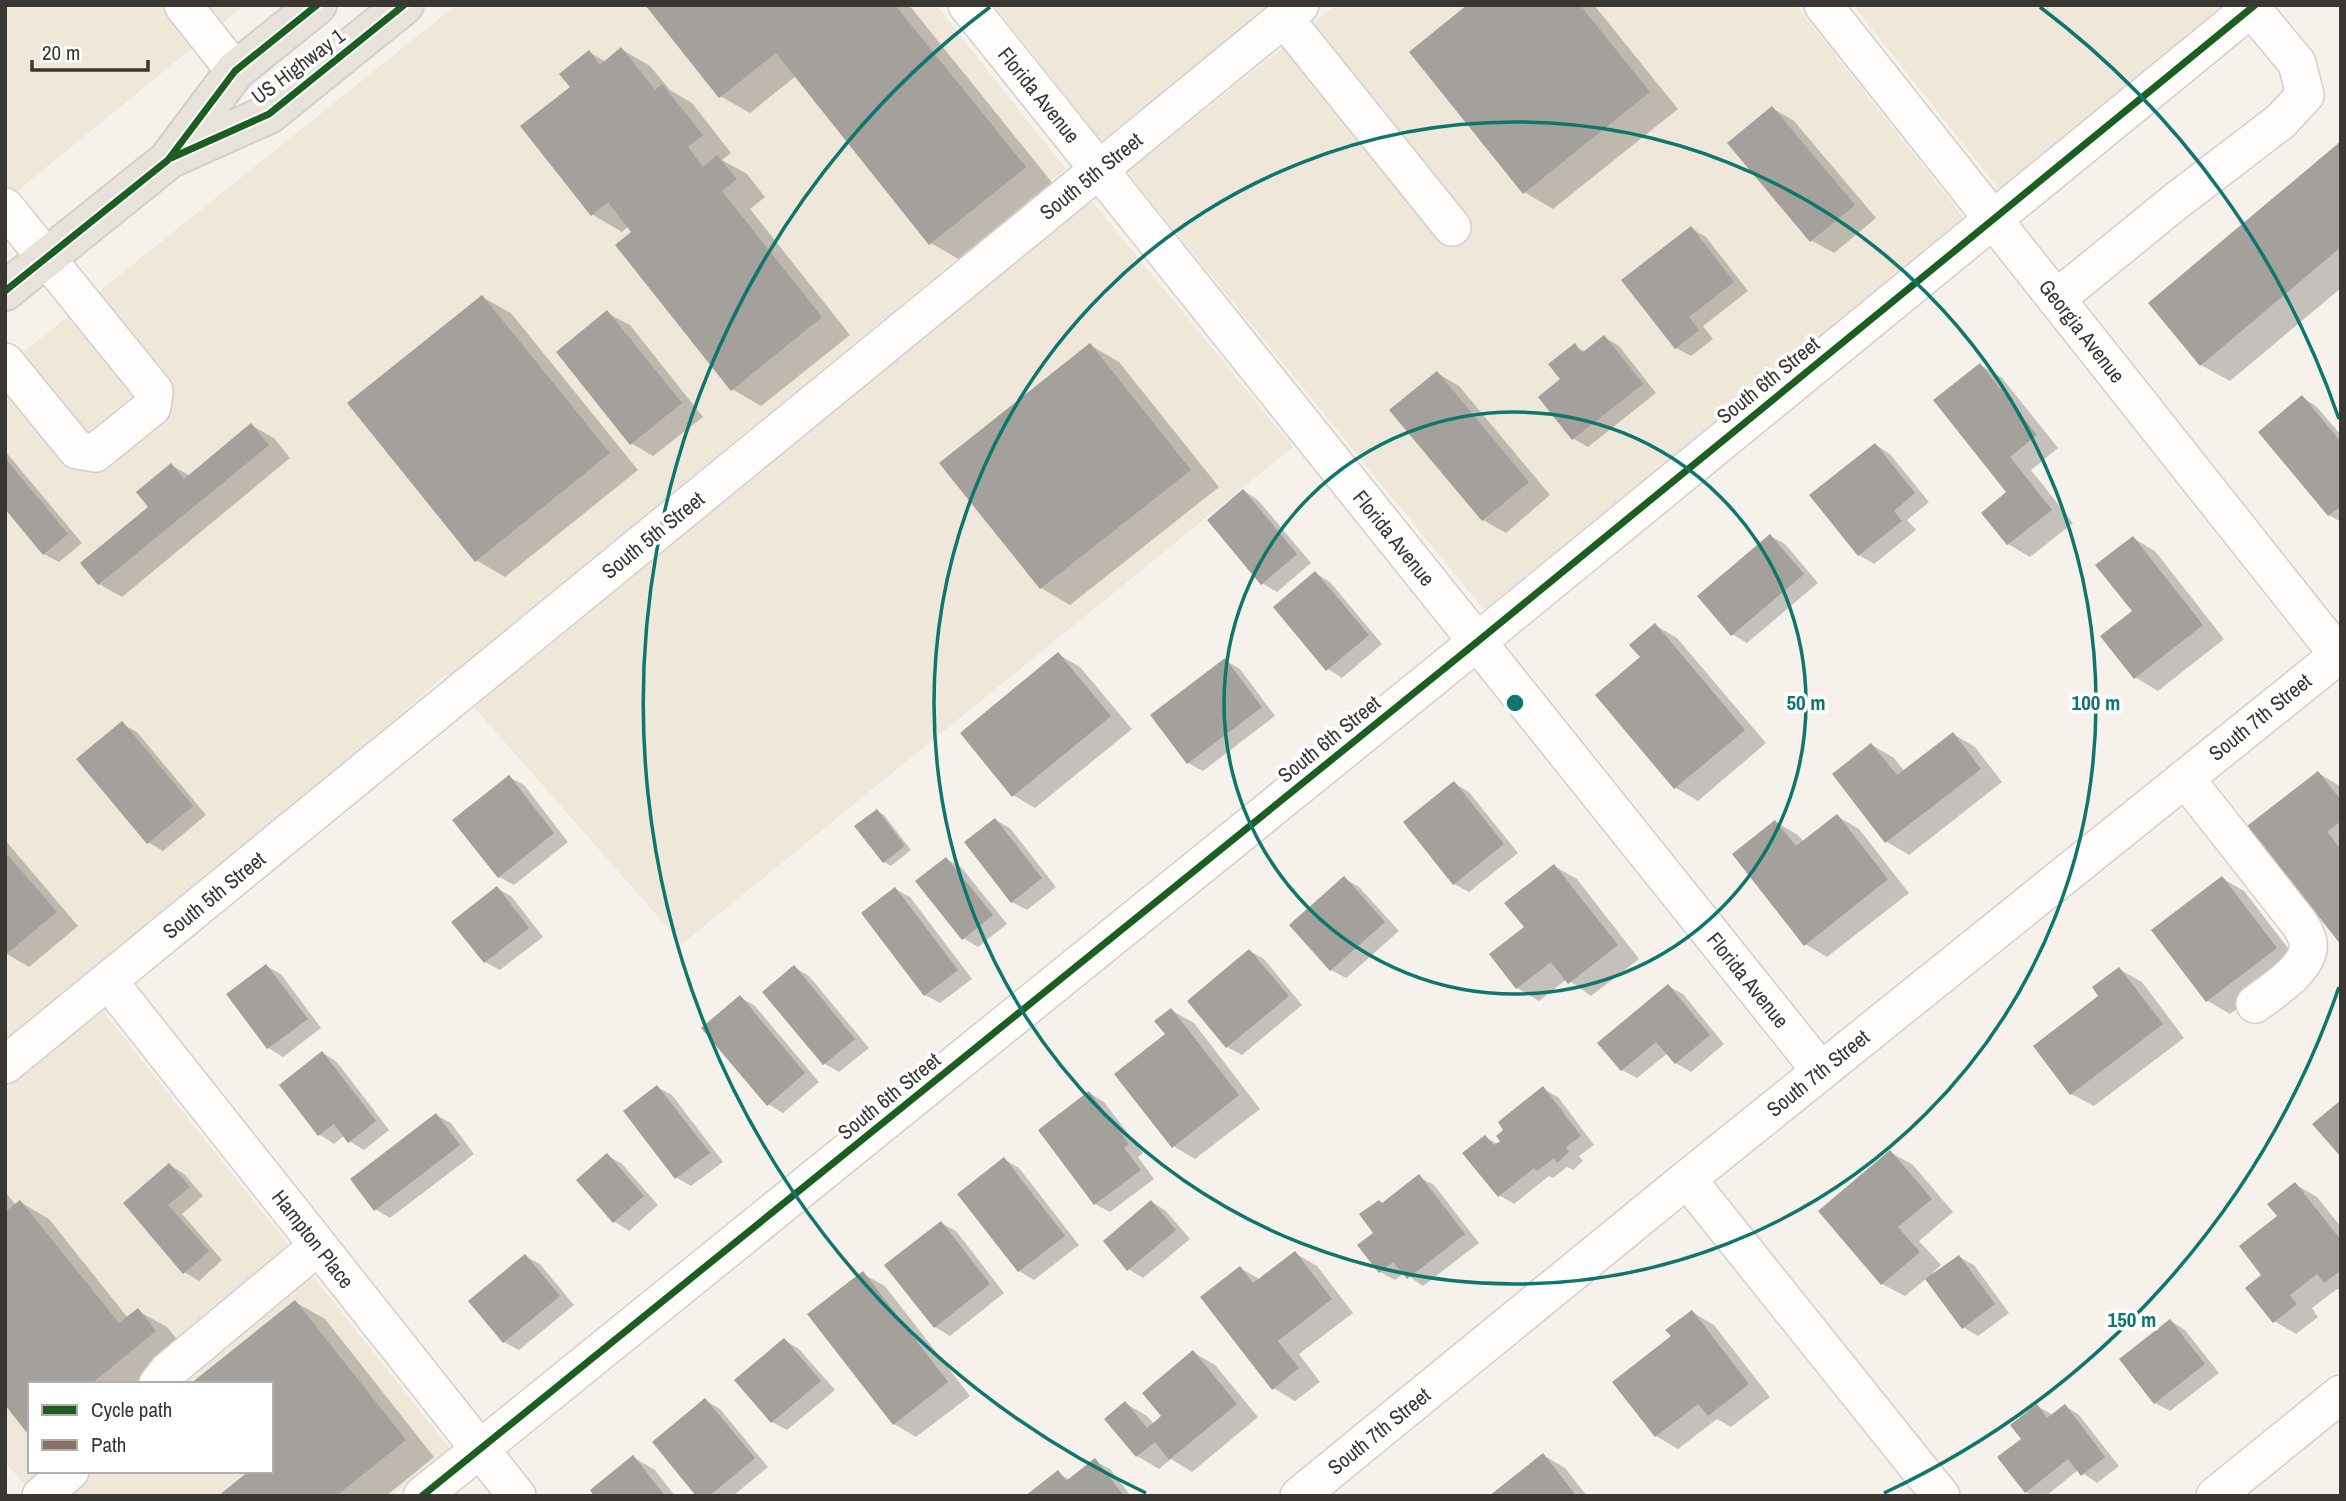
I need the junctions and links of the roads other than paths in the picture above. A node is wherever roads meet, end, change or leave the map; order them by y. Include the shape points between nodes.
1 (183, 5) edge
2 (317, 5) edge
3 (404, 5) edge
4 (967, 5) edge
5 (1823, 5) edge
6 (2253, 7) edge
7 (1292, 12) edge
8 (235, 71) junction
9 (168, 160) junction
10 (1098, 169) junction
11 (5, 207) edge
12 (1993, 220) junction
13 (1452, 227) dead end
14 (47, 258) junction
15 (5, 291) edge
16 (2056, 299) junction
17 (5, 362) edge
18 (1477, 642) junction
19 (2340, 655) edge
20 (2185, 778) junction
21 (109, 982) junction
22 (2255, 1004) dead end
23 (5, 1065) edge
24 (1821, 1070) junction
25 (1686, 1179) junction
26 (318, 1246) junction
27 (160, 1382) edge
28 (2341, 1394) edge
29 (480, 1450) junction
30 (68, 1473) edge
31 (41, 1496) edge
32 (422, 1496) edge
33 (517, 1496) edge
34 (1299, 1496) edge
35 (1941, 1496) edge
36 (2215, 1496) edge

1 - 8 street
2 - 8 main road, US Highway 1
3 - 9 main road, US Highway 1 via 269,114
4 - 10 street, Florida Avenue
5 - 12 street, Georgia Avenue
6 - 12 street, South 6th Street
6 - 16 street via 2297,63 2305,95 2281,121
7 - 10 street, South 5th Street
7 - 13 street
8 - 9 main road, US Highway 1
9 - 14 main road, US Highway 1
10 - 18 street, Florida Avenue
10 - 21 street, South 5th Street
11 - 14 street
12 - 16 street, Georgia Avenue
12 - 18 street, South 6th Street
14 - 15 main road, US Highway 1
14 - 17 street via 154,391 152,407 95,453 77,450
16 - 19 street, Georgia Avenue
18 - 24 street, Florida Avenue
18 - 29 street, South 6th Street
19 - 20 street, South 7th Street
20 - 22 street via 2308,940 2305,957 2291,977
20 - 24 street, South 7th Street
21 - 23 street, South 5th Street
21 - 26 street, Hampton Place
24 - 25 street, South 7th Street
25 - 34 street, South 7th Street
25 - 35 street
26 - 27 street
26 - 29 street, Hampton Place
28 - 36 street
29 - 32 street, South 6th Street
29 - 33 street, Hampton Place
30 - 31 street

